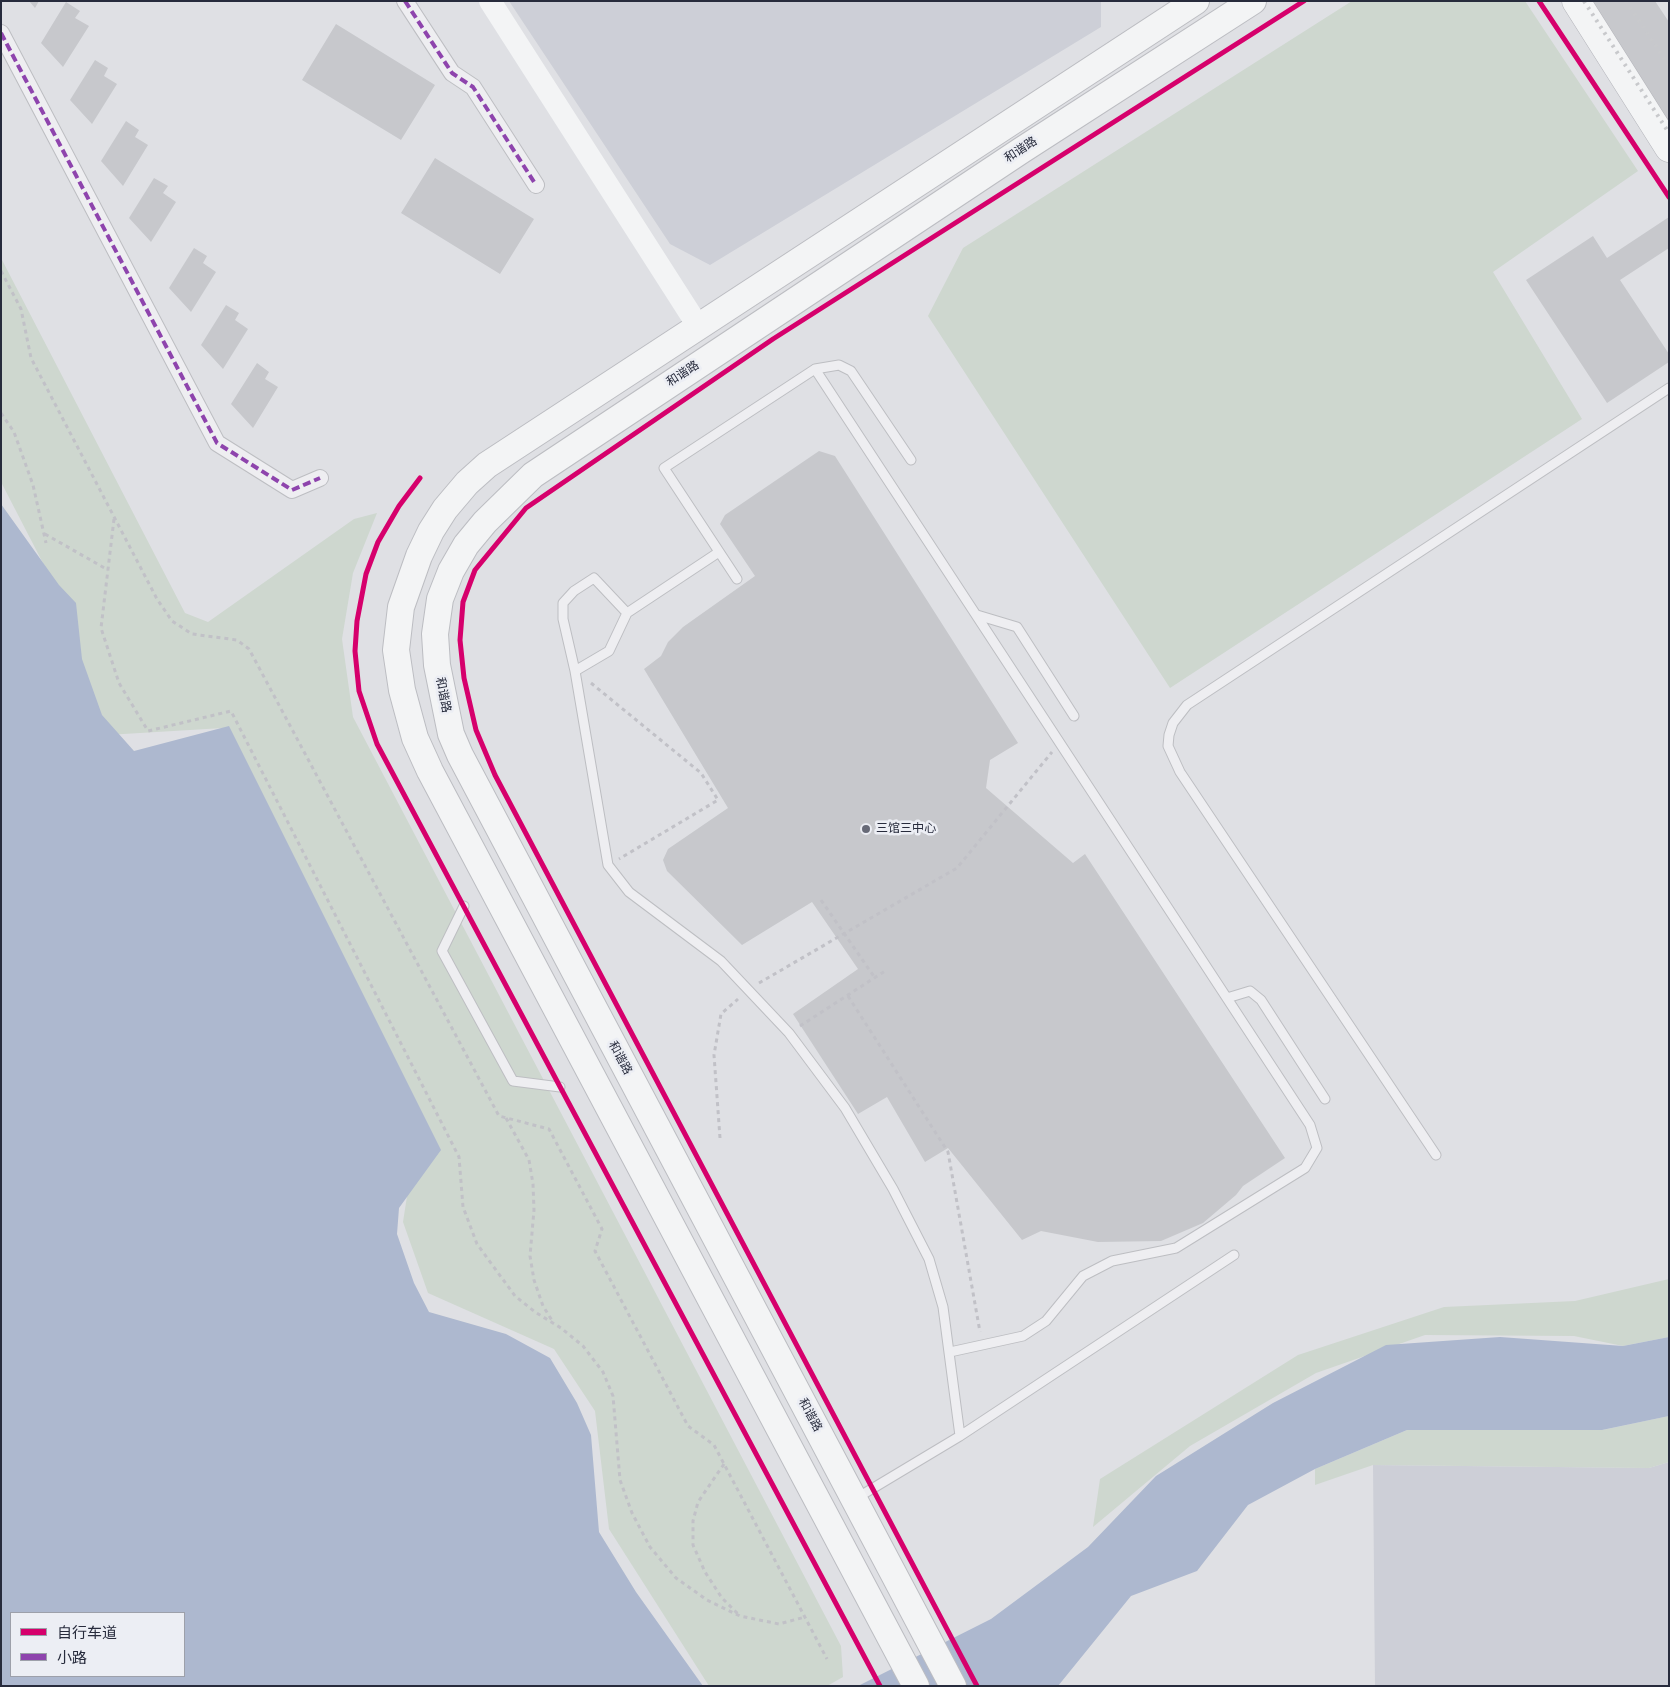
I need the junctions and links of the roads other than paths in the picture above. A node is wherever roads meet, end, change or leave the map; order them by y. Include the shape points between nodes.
1 (405, 1) edge
2 (490, 1) edge
3 (1196, 1) edge
4 (1253, 1) edge
5 (1576, 1) edge
6 (1, 33) edge
7 (1669, 148) edge
8 (536, 185) dead end
9 (698, 326) junction
10 (815, 368) junction
11 (1669, 388) edge
12 (911, 460) dead end
13 (320, 478) dead end
14 (719, 552) junction
15 (737, 579) dead end
16 (627, 614) junction
17 (977, 615) junction
18 (575, 671) junction
19 (1074, 716) dead end
20 (464, 906) dead end
21 (1227, 998) junction
22 (560, 1087) dead end
23 (1324, 1099) dead end
24 (1436, 1155) dead end
25 (1234, 1255) dead end
26 (950, 1352) junction
27 (960, 1436) junction
28 (855, 1499) junction
29 (916, 1686) edge
30 (953, 1686) edge

1 - 8 street via 452,73 473,87
2 - 9 street
3 - 9 main road
4 - 28 main road, 和谐路 via 533,474 466,545 440,599 435,634 437,665 451,734 460,755
5 - 7 highway
6 - 13 street via 217,442 292,490
9 - 29 main road via 487,465 445,509 419,556 400,607 396,650 402,690 415,738 430,771
10 - 12 lane via 839,366 851,370
10 - 14 lane via 664,468
10 - 17 lane
11 - 24 lane via 1187,705 1169,735 1168,746 1180,772
14 - 15 lane
14 - 16 lane
16 - 18 lane via 609,651
16 - 18 lane via 594,578 563,603 563,619
17 - 19 lane via 1017,627
17 - 21 lane
18 - 26 lane via 608,865 629,892 721,961 789,1033 845,1108 929,1259 943,1307
20 - 22 lane via 442,951 513,1081
21 - 23 lane via 1250,991 1261,1000
21 - 26 lane via 1310,1125 1317,1148 1304,1168 1176,1248 1112,1261 1083,1276 1046,1321 1023,1336
25 - 27 lane
26 - 27 lane
27 - 28 lane
28 - 30 main road, 和谐路

